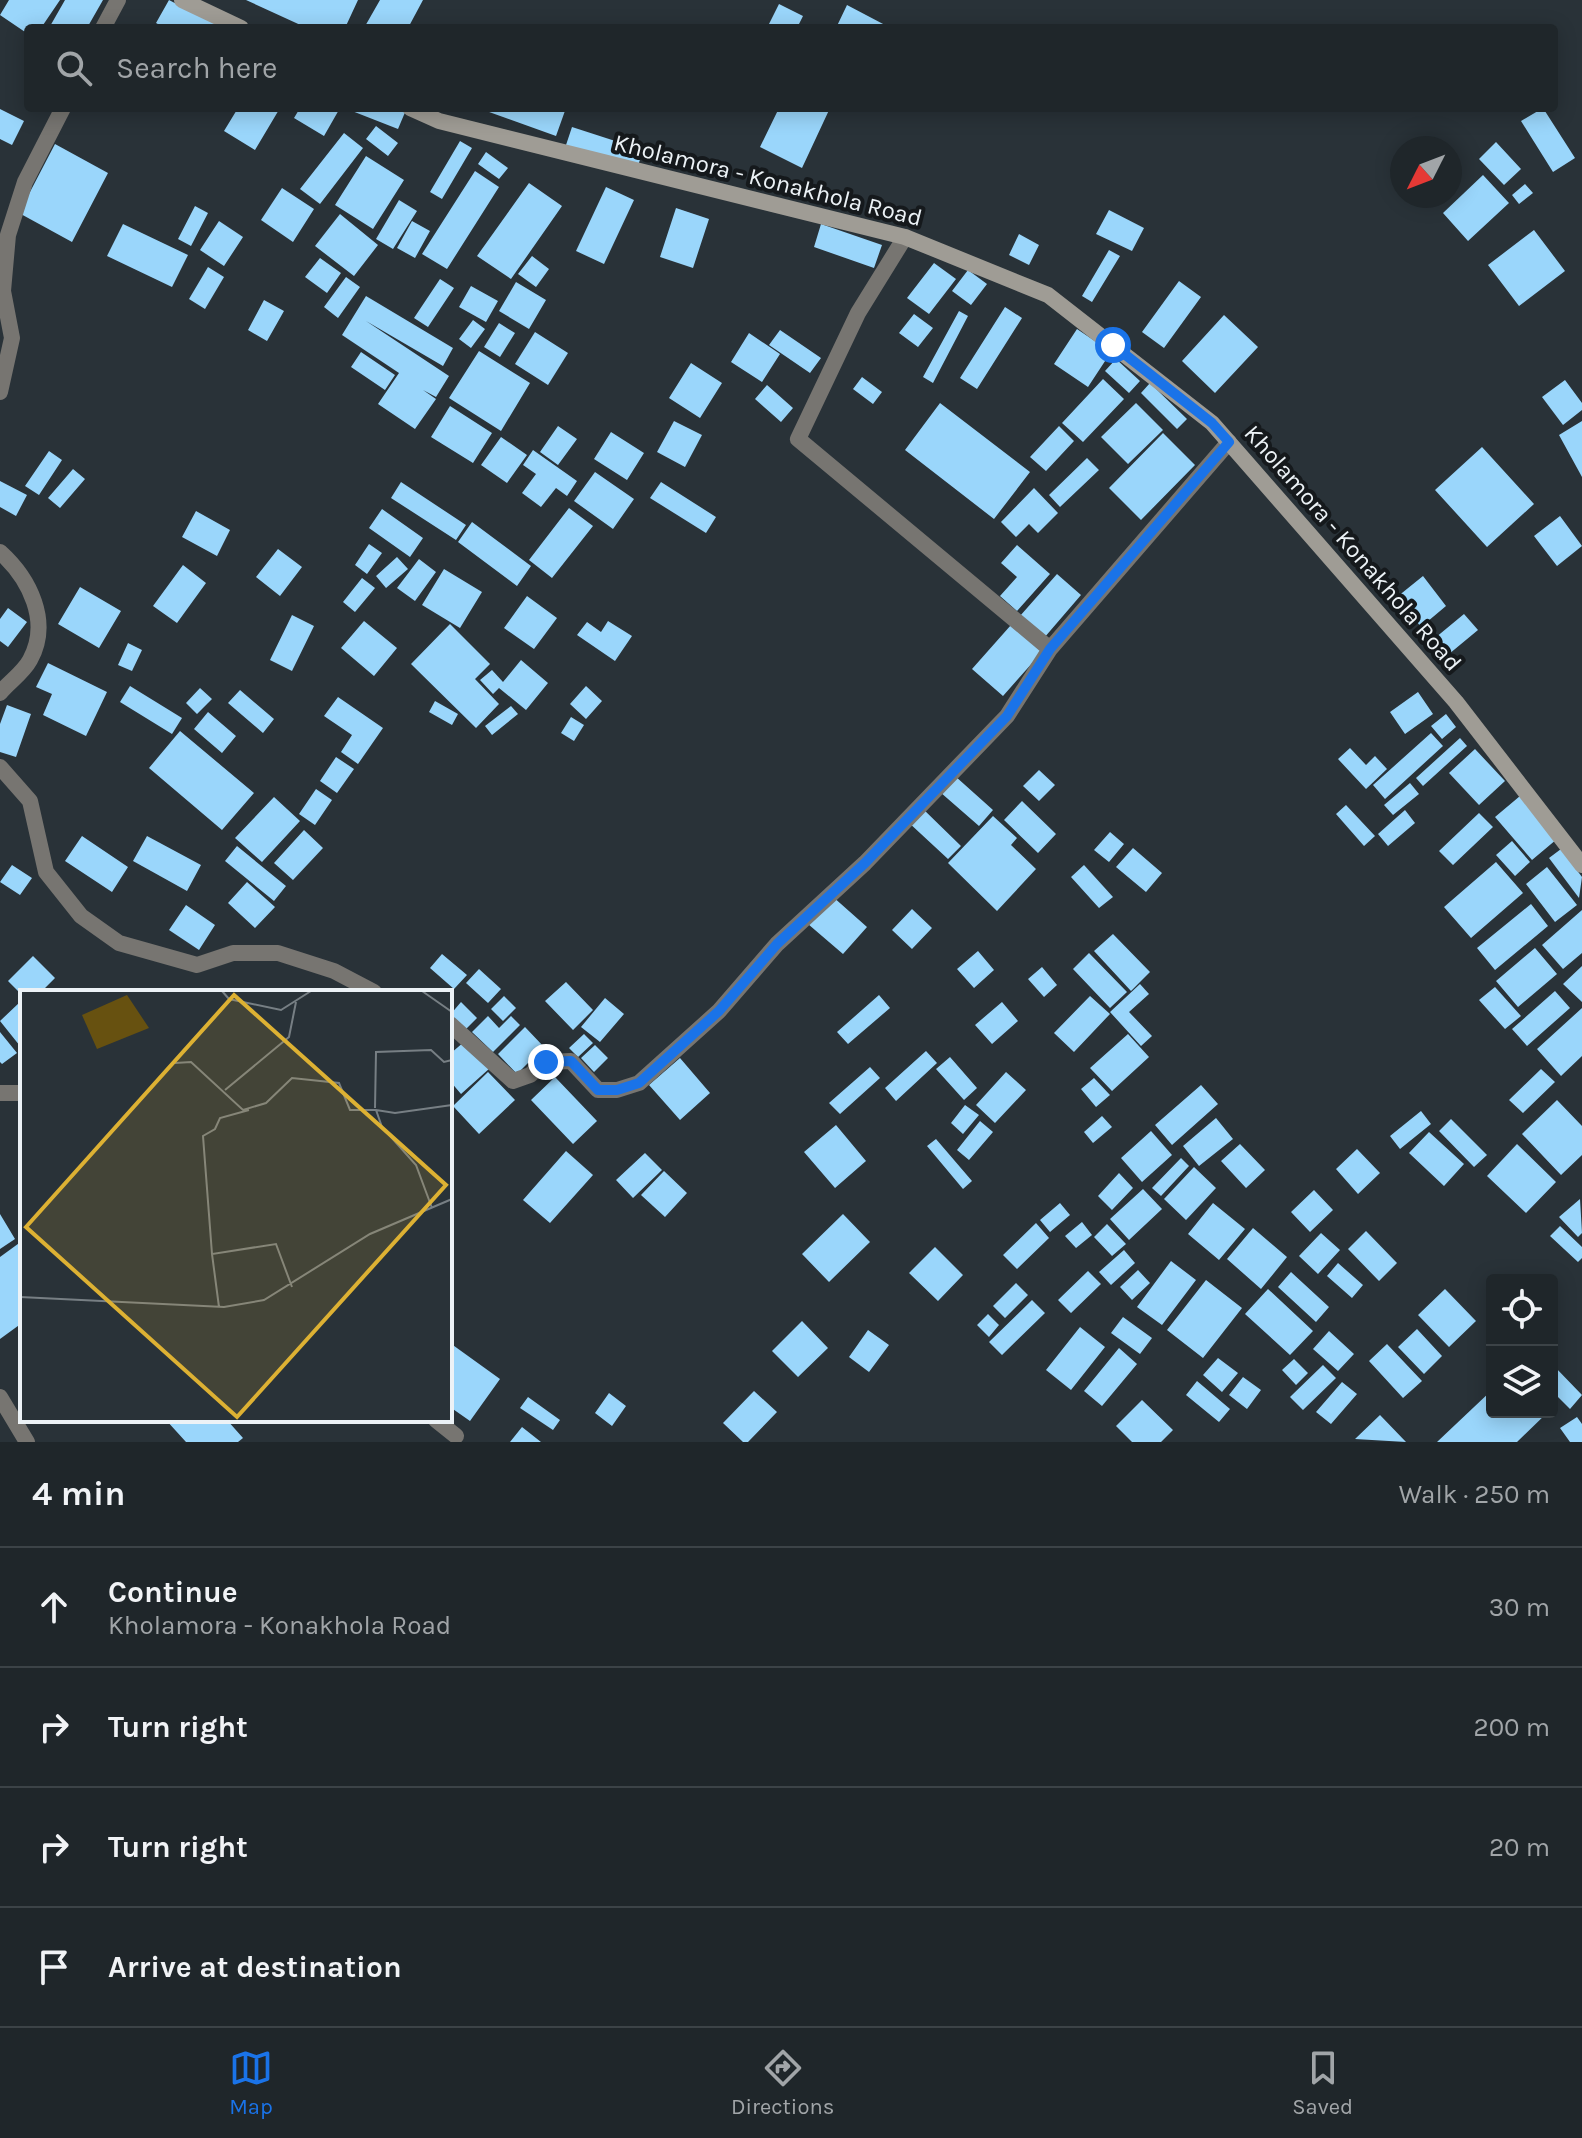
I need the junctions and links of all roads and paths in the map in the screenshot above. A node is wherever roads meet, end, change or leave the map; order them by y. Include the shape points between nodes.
1 (118, 0) edge
2 (182, 0) edge
3 (105, 24) edge
4 (233, 24) edge
5 (61, 112) edge
6 (419, 112) edge
7 (905, 237) junction
8 (0, 392) edge
9 (1229, 442) junction
10 (0, 552) edge
11 (1050, 649) junction
12 (0, 693) edge
13 (0, 767) edge
14 (1582, 865) edge
15 (370, 990) edge
16 (452, 1026) edge
17 (0, 1397) edge
18 (438, 1422) edge
19 (456, 1436) dead end
20 (27, 1442) edge

1 - 3 street
2 - 4 main road
5 - 8 street via 25,182 8,235 3,291 12,338
6 - 7 main road, Kholamora - Konakhola Road
7 - 9 main road, Kholamora - Konakhola Road via 1048,295 1212,423
7 - 11 street via 858,313 798,439
9 - 11 street
9 - 14 main road, Kholamora - Konakhola Road via 1456,702
10 - 12 street via 26,584 39,628 29,662
11 - 16 street via 1007,716 865,863 777,944 719,1011 639,1083 598,1090 571,1061 546,1062 513,1081
13 - 15 street via 30,801 46,872 81,916 119,943 197,965 233,953 278,953 334,971
17 - 20 street
18 - 19 street

